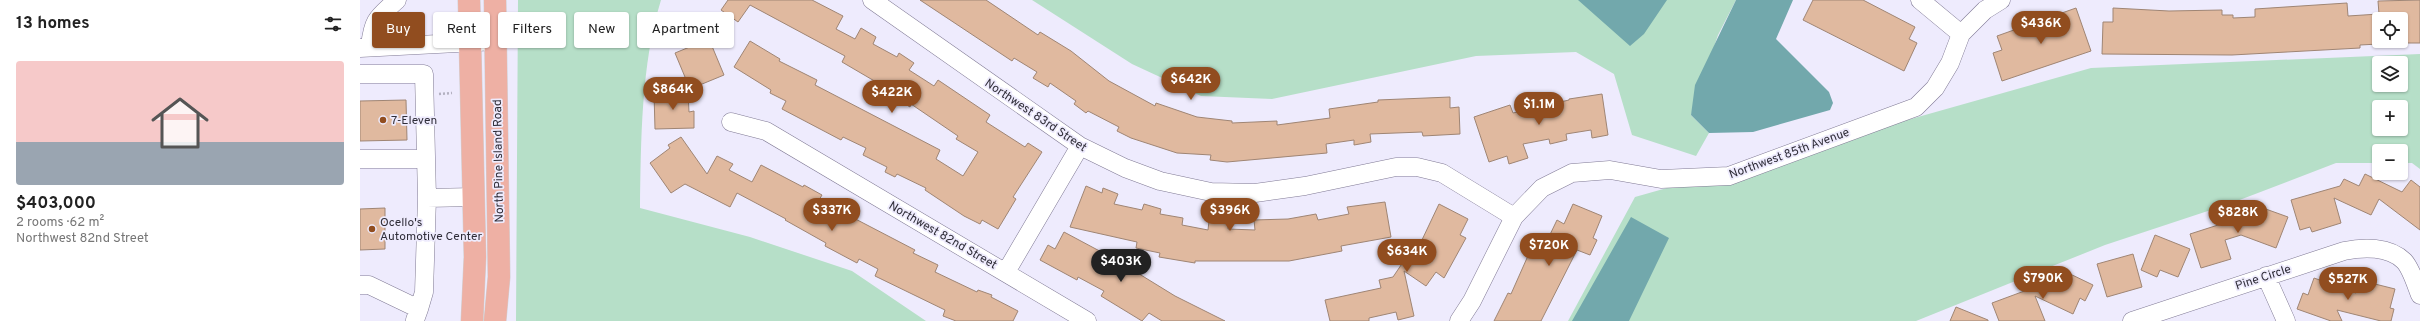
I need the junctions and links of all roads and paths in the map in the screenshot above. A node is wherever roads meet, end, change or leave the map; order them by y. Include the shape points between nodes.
1 (396, 0) edge
2 (469, 0) edge
3 (495, 0) edge
4 (872, 0) edge
5 (1920, 0) edge
6 (2001, 0) edge
7 (469, 12) edge
8 (1961, 34) junction
9 (490, 42) edge
10 (496, 42) junction
11 (433, 44) edge
12 (365, 47) edge
13 (470, 48) edge
14 (360, 74) edge
15 (731, 122) dead end
16 (1080, 146) junction
17 (360, 159) edge
18 (426, 159) junction
19 (473, 197) junction
20 (427, 198) junction
21 (1514, 217) junction
22 (1006, 272) junction
23 (2266, 276) junction
24 (360, 285) edge
25 (2420, 295) edge
26 (417, 315) edge
27 (472, 321) edge
28 (495, 321) edge
29 (1088, 321) edge
30 (1459, 321) edge
31 (2132, 321) edge
32 (2286, 321) edge

1 - 12 street via 376,19
2 - 7 main road, North Pine Island Road
3 - 10 main road, North Pine Island Road
4 - 16 street, Northwest 83rd Street
5 - 8 street
6 - 8 street via 1985,10
8 - 21 street, Northwest 85th Avenue via 1950,63 1935,88 1916,107 1729,176 1661,179 1610,170 1572,173 1542,188
9 - 10 street
10 - 28 main road, North Pine Island Road via 499,277
11 - 12 street
13 - 19 main road, North Pine Island Road
14 - 18 street via 424,74
15 - 22 street, Northwest 82nd Street via 766,131
16 - 21 street, Northwest 83rd Street via 1125,168 1160,181 1211,192 1255,193 1305,186 1396,167 1418,167 1442,173
16 - 22 street
17 - 18 street
18 - 20 street
19 - 20 street
19 - 27 main road, North Pine Island Road via 475,273
20 - 26 street via 424,292
21 - 30 street, Northwest 85th Avenue via 1472,301
22 - 29 street, Northwest 82nd Street
23 - 25 street, Pine Circle via 2364,247 2385,251 2404,261
23 - 31 street, Pine Circle
23 - 32 street
24 - 26 street via 369,285

